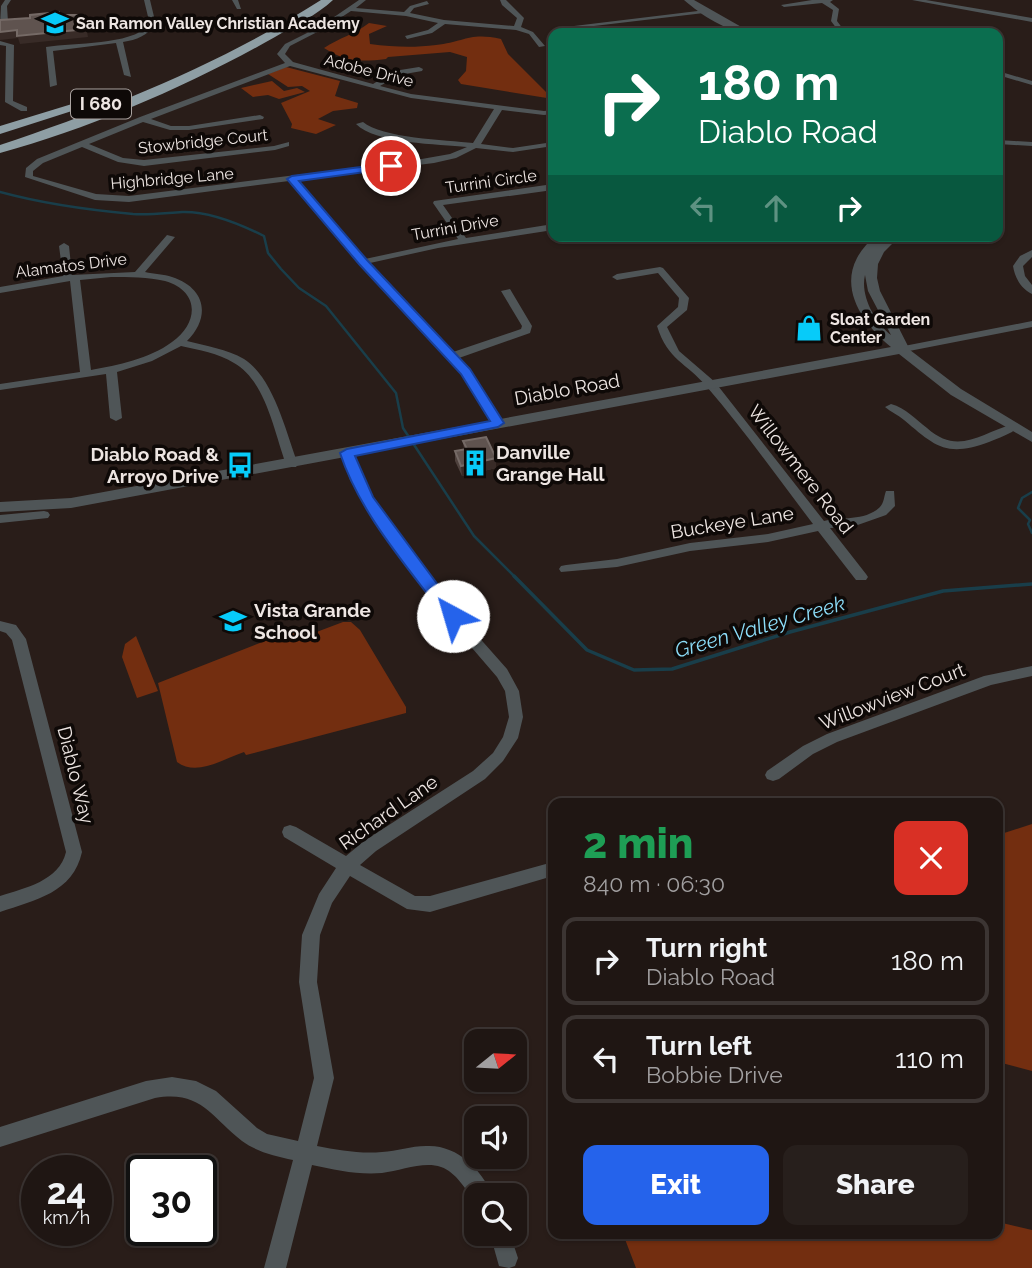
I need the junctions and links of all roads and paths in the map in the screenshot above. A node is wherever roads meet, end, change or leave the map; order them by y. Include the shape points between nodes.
1 (8, 0) edge
2 (147, 0) edge
3 (235, 0) edge
4 (363, 0) edge
5 (503, 0) edge
6 (678, 0) edge
7 (688, 0) edge
8 (823, 0) edge
9 (830, 0) edge
10 (915, 0) edge
11 (304, 1) edge
12 (327, 1) edge
13 (427, 3) dead end
14 (784, 5) dead end
15 (239, 8) dead end
16 (349, 9) junction
17 (700, 12) junction
18 (406, 14) junction
19 (1032, 20) edge
20 (444, 22) junction
21 (0, 23) edge
22 (577, 26) dead end
23 (517, 28) junction
24 (728, 28) edge
25 (737, 28) edge
26 (839, 28) edge
27 (407, 37) dead end
28 (119, 41) junction
29 (0, 43) edge
30 (541, 46) dead end
31 (10, 58) junction
32 (0, 60) edge
33 (198, 62) junction
34 (290, 64) junction
35 (9, 68) junction
36 (0, 69) edge
37 (419, 69) dead end
38 (128, 75) dead end
39 (1003, 75) edge
40 (1032, 83) edge
41 (53, 85) dead end
42 (372, 87) junction
43 (139, 100) junction
44 (500, 107) junction
45 (24, 109) dead end
46 (548, 113) edge
47 (260, 117) dead end
48 (143, 119) junction
49 (360, 124) dead end
50 (0, 130) edge
51 (0, 139) edge
52 (1003, 142) edge
53 (286, 144) dead end
54 (1032, 144) edge
55 (84, 145) junction
56 (476, 145) junction
57 (548, 145) edge
58 (0, 149) edge
59 (0, 159) edge
60 (292, 179) junction
61 (548, 188) edge
62 (548, 229) edge
63 (170, 237) dead end
64 (463, 240) junction
65 (883, 242) edge
66 (64, 246) dead end
67 (1032, 253) edge
68 (363, 262) junction
69 (139, 273) junction
70 (617, 277) dead end
71 (72, 278) junction
72 (0, 289) edge
73 (506, 291) dead end
74 (1032, 291) edge
75 (1032, 324) edge
76 (180, 342) junction
77 (904, 349) junction
78 (450, 357) junction
79 (111, 368) junction
80 (86, 373) junction
81 (711, 384) junction
82 (0, 387) edge
83 (891, 407) dead end
84 (117, 418) dead end
85 (498, 423) junction
86 (1013, 427) junction
87 (1032, 438) edge
88 (347, 453) junction
89 (292, 464) junction
90 (890, 495) dead end
91 (0, 507) edge
92 (44, 515) dead end
93 (0, 519) edge
94 (821, 526) junction
95 (566, 569) dead end
96 (861, 577) dead end
97 (0, 626) edge
98 (1032, 671) edge
99 (773, 775) dead end
100 (290, 832) dead end
101 (346, 867) junction
102 (548, 870) edge
103 (0, 904) edge
104 (0, 1138) edge
105 (305, 1152) junction
106 (474, 1183) edge
107 (504, 1246) edge
108 (507, 1258) dead end
109 (275, 1268) edge

1 - 21 street via 5,22
2 - 28 street via 152,27
3 - 15 street
4 - 16 street, Adobe Drive
5 - 23 street via 521,18
6 - 17 street
7 - 17 street
8 - 9 street
8 - 14 street
8 - 26 street via 836,9 834,21
10 - 19 street via 997,10
11 - 33 highway, I 680
12 - 43 highway, I 680 via 257,44
13 - 18 street
16 - 18 street
16 - 34 street, Adobe Drive via 287,45 281,54
17 - 22 street
17 - 24 street
17 - 25 street
18 - 20 street
20 - 23 street
20 - 27 street via 430,32
23 - 30 street via 531,33
28 - 38 street
28 - 41 street via 50,48
29 - 31 street via 10,45
31 - 32 street
31 - 35 street
33 - 50 highway
33 - 51 highway, I 680 via 111,100
34 - 42 street, Adobe Drive
34 - 48 street, Highbridge Lane
35 - 36 street
35 - 45 street via 9,102
37 - 42 street via 397,73
39 - 40 street
42 - 44 street, Adobe Drive via 425,99
43 - 58 highway, I 680
43 - 59 highway via 133,107
44 - 46 street, Adobe Drive
44 - 56 street via 490,116
47 - 48 street via 189,128 170,128
48 - 55 street, Highbridge Lane
49 - 56 street via 386,135
52 - 54 street
53 - 55 street, Stowbridge Court via 155,163 121,160
55 - 60 street, Highbridge Lane via 40,161 29,170 29,177 112,200
56 - 57 street via 513,150
56 - 60 street, Highbridge Lane via 457,155 416,163
60 - 68 street
61 - 64 street, Turrini Circle via 437,203
62 - 64 street, Turrini Drive
63 - 69 street
64 - 68 street, Turrini Drive
65 - 77 street via 862,259 859,297 877,330
66 - 71 street
67 - 74 street via 1018,266 1020,277
68 - 78 street
69 - 71 street, Alamatos Drive
69 - 76 street, Alamatos Drive via 178,283 194,296 196,321
70 - 81 street, Willowmere Road via 660,270 668,279 684,298 683,308 662,326 666,341 674,356 698,369
71 - 72 street, Alamatos Drive
71 - 80 street
73 - 78 street via 526,331
75 - 77 street
76 - 79 street via 143,360
76 - 89 street via 246,366 262,389
77 - 81 street, Diablo Road
77 - 86 street via 956,392
78 - 85 street via 479,389
79 - 80 street
79 - 84 street
80 - 82 street
81 - 85 street, Diablo Road
81 - 94 street, Willowmere Road
83 - 86 street via 905,412 935,442 948,446 973,443
85 - 88 street, Diablo Road
86 - 87 street
88 - 89 street, Diablo Road
88 - 101 street, Richard Lane via 356,480 374,509 440,602 502,673 512,691 516,717 504,748 479,775 399,826
89 - 91 street, Diablo Road via 71,503
90 - 94 street, Buckeye Lane via 889,506 882,512 848,524
92 - 93 street
94 - 95 street, Buckeye Lane
94 - 96 street, Willowmere Road
97 - 103 street, Diablo Way via 11,629 19,639 74,852 57,881
98 - 99 street, Willowview Court via 989,680 832,738
100 - 101 street
101 - 102 street via 413,904 430,904
101 - 105 street, Richard Lane via 325,899 311,935 308,982 324,1079
104 - 105 street via 177,1086 202,1092 220,1103 245,1132 273,1146
105 - 106 street via 360,1163 426,1153 447,1158
105 - 109 street, Richard Lane
107 - 108 street

